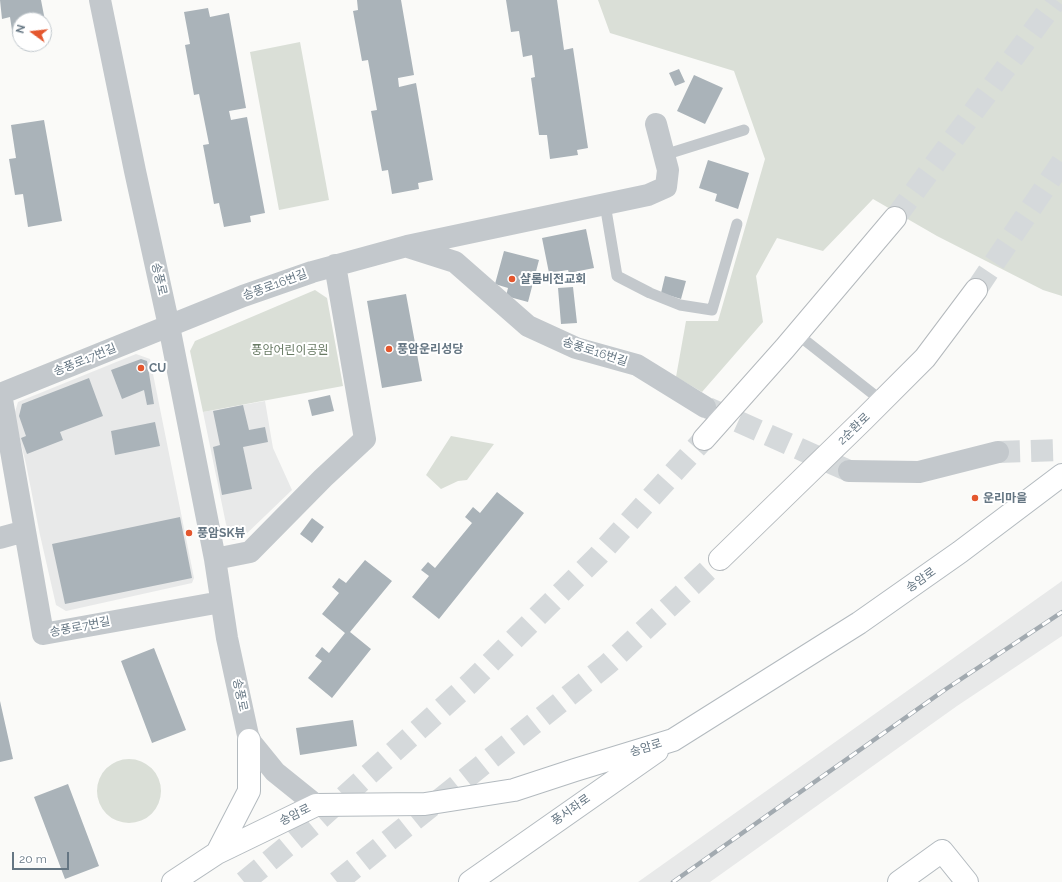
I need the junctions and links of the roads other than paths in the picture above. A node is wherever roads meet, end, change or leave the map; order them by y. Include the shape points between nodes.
1 (100, 0) edge
2 (656, 124) dead end
3 (744, 130) dead end
4 (664, 155) junction
5 (605, 204) junction
6 (895, 218) tunnel mouth
7 (737, 224) dead end
8 (407, 246) junction
9 (335, 265) junction
10 (976, 290) tunnel mouth
11 (169, 326) junction
12 (797, 334) junction
13 (0, 394) edge
14 (882, 401) junction
15 (705, 407) tunnel mouth
16 (704, 439) tunnel mouth
17 (998, 452) tunnel mouth
18 (849, 471) tunnel mouth
19 (1062, 475) edge
20 (25, 531) junction
21 (0, 538) edge
22 (215, 559) junction
23 (720, 559) tunnel mouth
24 (221, 602) junction
25 (249, 740) junction
26 (674, 740) junction
27 (316, 805) junction
28 (217, 853) junction
29 (173, 882) edge
30 (470, 882) edge
31 (899, 882) edge
32 (966, 882) edge

1 - 11 street, 송풍로
2 - 4 street, 송풍로16번길
3 - 4 lane
4 - 5 street, 송풍로16번길 via 668,170 666,187 648,195
5 - 7 lane via 617,276 680,305 712,310
5 - 8 street, 송풍로16번길
6 - 12 main road
8 - 9 street, 송풍로16번길
8 - 15 street, 송풍로16번길 via 455,262 528,326 576,348 637,365
9 - 11 street, 송풍로16번길 via 244,296
9 - 22 street via 365,439 250,552
10 - 14 main road, 2순환로 via 925,358
11 - 13 street, 송풍로17번길
11 - 22 street, 송풍로
12 - 14 lane
12 - 16 main road
13 - 20 street, 송풍로17번길
14 - 23 main road, 2순환로
17 - 18 street via 919,472
19 - 26 main road, 송암로 via 960,552 859,623
20 - 21 street
20 - 24 street, 송풍로7번길 via 43,634
22 - 24 street, 송풍로
24 - 25 street, 송풍로
25 - 27 street, 송풍로 via 275,772
25 - 28 main road via 249,792
26 - 27 main road, 송암로 via 514,790 425,804
26 - 30 main road, 풍서좌로
27 - 28 main road, 송암로
28 - 29 main road, 송암로
31 - 32 main road via 942,851

